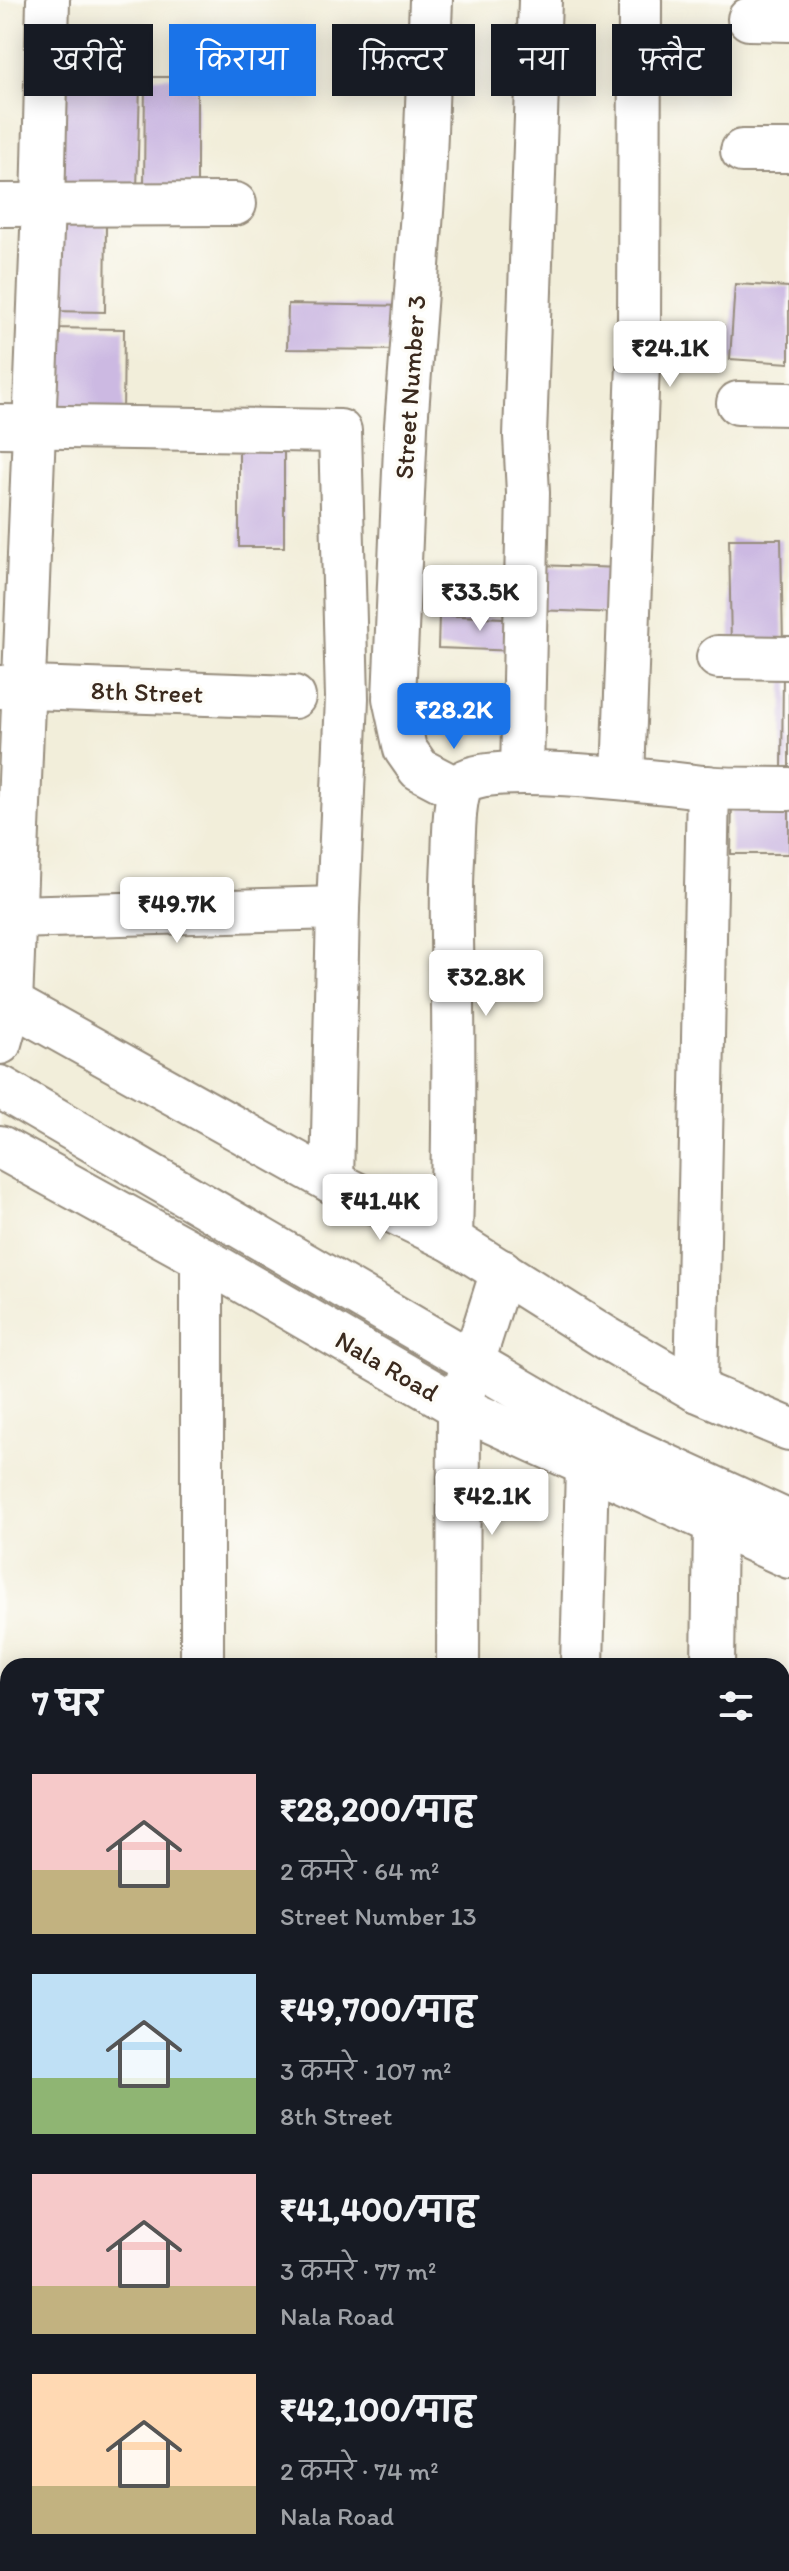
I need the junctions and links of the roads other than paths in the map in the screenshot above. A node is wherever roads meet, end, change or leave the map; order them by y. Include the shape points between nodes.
1 (48, 0) edge
2 (431, 0) edge
3 (540, 0) edge
4 (640, 0) edge
5 (742, 151) dead end
6 (789, 151) edge
7 (235, 204) dead end
8 (0, 205) edge
9 (43, 206) junction
10 (738, 403) dead end
11 (789, 404) edge
12 (17, 426) edge
13 (718, 657) dead end
14 (789, 658) edge
15 (11, 687) edge
16 (294, 697) dead end
17 (522, 773) junction
18 (623, 777) junction
19 (708, 787) junction
20 (789, 789) edge
21 (459, 790) junction
22 (338, 908) junction
23 (14, 917) junction
24 (4, 1014) edge
25 (0, 1087) edge
26 (0, 1147) edge
27 (332, 1182) junction
28 (451, 1240) junction
29 (202, 1258) junction
30 (502, 1271) junction
31 (473, 1363) junction
32 (696, 1390) junction
33 (459, 1407) junction
34 (789, 1429) edge
35 (587, 1467) junction
36 (789, 1522) edge
37 (715, 1523) junction
38 (789, 1557) edge
39 (202, 1658) edge
40 (458, 1658) edge
41 (582, 1658) edge
42 (713, 1658) edge

1 - 9 street
2 - 21 street, Street Number 3 via 394,698 405,749 419,769
3 - 17 street via 525,436
4 - 18 street via 639,336
5 - 6 street
7 - 9 street
8 - 9 street
9 - 12 street
10 - 11 street
12 - 15 street
12 - 22 street via 340,431 347,698
13 - 14 street
15 - 16 street, 8th Street
15 - 23 street
17 - 18 street
17 - 21 street via 476,778
18 - 19 street
19 - 20 street
19 - 32 street
21 - 28 street via 452,871
22 - 23 street
22 - 27 street
23 - 24 street
24 - 27 street
25 - 31 street
26 - 29 street, Nala Road
27 - 28 street
28 - 30 street
29 - 33 street, Nala Road
29 - 39 street
30 - 31 street
30 - 32 street
31 - 33 street
31 - 36 street via 593,1432
32 - 34 street
33 - 35 street, Nala Road
33 - 40 street
35 - 37 street, Nala Road
35 - 41 street
37 - 38 street, Nala Road
37 - 42 street

